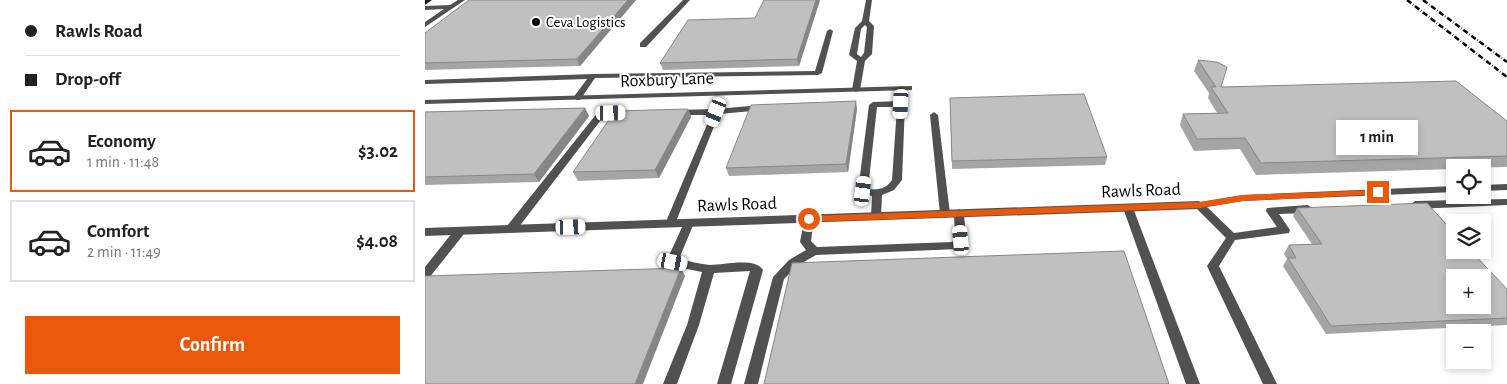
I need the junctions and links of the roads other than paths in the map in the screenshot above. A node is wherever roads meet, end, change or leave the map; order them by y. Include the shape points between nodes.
1 (429, 0) edge
2 (462, 0) edge
3 (687, 0) edge
4 (869, 0) edge
5 (425, 3) edge
6 (452, 7) junction
7 (425, 8) edge
8 (865, 22) junction
9 (425, 25) edge
10 (830, 32) dead end
11 (643, 45) dead end
12 (861, 60) junction
13 (593, 76) junction
14 (425, 82) edge
15 (909, 88) dead end
16 (856, 90) junction
17 (577, 98) junction
18 (425, 102) edge
19 (774, 107) edge
20 (639, 112) edge
21 (667, 112) edge
22 (716, 112) junction
23 (934, 115) dead end
24 (1507, 187) edge
25 (1491, 188) edge
26 (1446, 189) edge
27 (877, 194) junction
28 (1507, 202) edge
29 (1199, 205) junction
30 (1409, 206) edge
31 (1128, 208) junction
32 (1320, 209) edge
33 (945, 214) junction
34 (959, 214) junction
35 (876, 216) junction
36 (809, 219) junction
37 (689, 223) junction
38 (670, 224) junction
39 (511, 229) junction
40 (460, 231) junction
41 (425, 232) edge
42 (1232, 237) junction
43 (814, 251) junction
44 (709, 269) junction
45 (425, 274) edge
46 (670, 384) edge
47 (724, 384) edge
48 (751, 384) edge
49 (1193, 384) edge
50 (1270, 384) edge

1 - 5 main road
2 - 6 street
3 - 11 street
4 - 8 street
6 - 7 street
6 - 9 street
8 - 12 street via 871,26 868,54
8 - 12 street via 858,28 853,55
10 - 13 street via 818,73
12 - 16 street
13 - 14 street
13 - 17 street
15 - 16 street, Roxbury Lane
16 - 17 street, Roxbury Lane
17 - 18 street, Roxbury Lane
19 - 22 street
20 - 39 street via 601,114
21 - 22 street
22 - 38 street
23 - 33 street
24 - 25 street
26 - 29 street, Rawls Road via 1243,198
27 - 27 street via 863,191 873,105 901,104 897,180 892,188
27 - 35 street
28 - 30 street
29 - 31 street, Rawls Road
29 - 42 street
31 - 34 street, Rawls Road
31 - 49 street
32 - 42 street via 1271,211 1285,230
33 - 34 street, Rawls Road
33 - 35 street, Rawls Road
34 - 43 street via 961,240 955,246
35 - 36 street, Rawls Road
36 - 37 street, Rawls Road
36 - 43 street via 805,242
37 - 38 street, Rawls Road
37 - 44 street via 673,262
38 - 39 street, Rawls Road
39 - 40 street, Rawls Road
40 - 41 street, Rawls Road
40 - 45 street
42 - 50 street via 1213,266
43 - 48 street via 793,263 779,277
44 - 46 street via 693,325
44 - 47 street via 751,267 757,270

